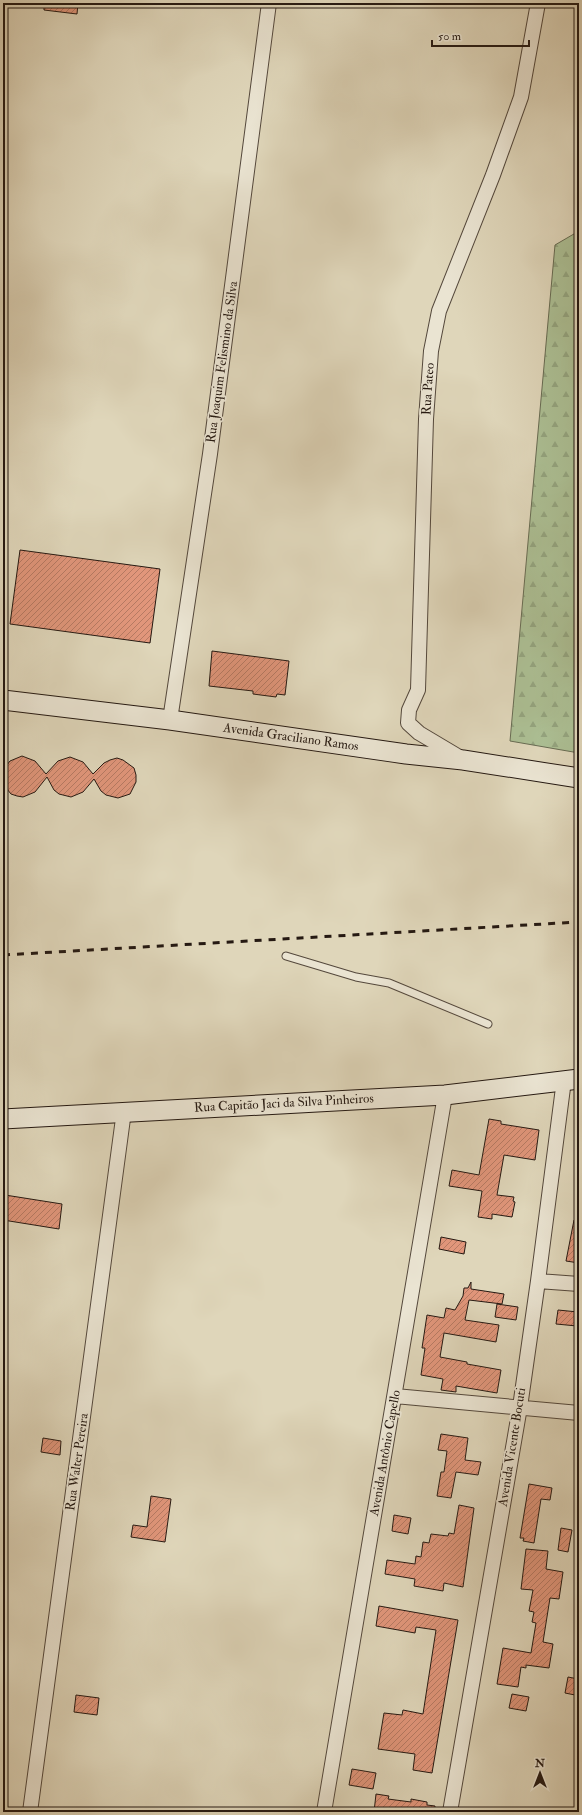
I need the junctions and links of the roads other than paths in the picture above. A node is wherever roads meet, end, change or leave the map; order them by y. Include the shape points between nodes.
1 (269, 3) edge
2 (538, 3) edge
3 (3, 700) edge
4 (170, 720) junction
5 (464, 760) junction
6 (579, 778) edge
7 (286, 956) dead end
8 (488, 1024) dead end
9 (572, 1079) edge
10 (445, 1095) junction
11 (124, 1111) junction
12 (3, 1118) edge
13 (538, 1281) junction
14 (579, 1284) edge
15 (395, 1396) junction
16 (520, 1407) junction
17 (579, 1413) edge
18 (30, 1812) edge
19 (324, 1812) edge
20 (450, 1812) edge

1 - 4 street, Rua Joaquim Felismino da Silva via 210,454
2 - 5 street, Rua Pateo via 521,97 439,312 431,351 426,419 418,690 409,710 408,723 419,733
3 - 4 street, Avenida Graciliano Ramos
4 - 5 street, Avenida Graciliano Ramos
5 - 6 street, Avenida Graciliano Ramos
7 - 8 lane via 356,977 389,983
9 - 10 street, Rua Capitão Jaci da Silva Pinheiros
9 - 13 street, Avenida Vicente Bocuti
10 - 11 street, Rua Capitão Jaci da Silva Pinheiros
10 - 15 street, Avenida Antônio Capello
11 - 12 street, Rua Capitão Jaci da Silva Pinheiros
11 - 18 street, Rua Walter Pereira
13 - 14 street
13 - 16 street, Avenida Vicente Bocuti
15 - 16 street
15 - 19 street, Avenida Antônio Capello
16 - 17 street
16 - 20 street, Avenida Vicente Bocuti

